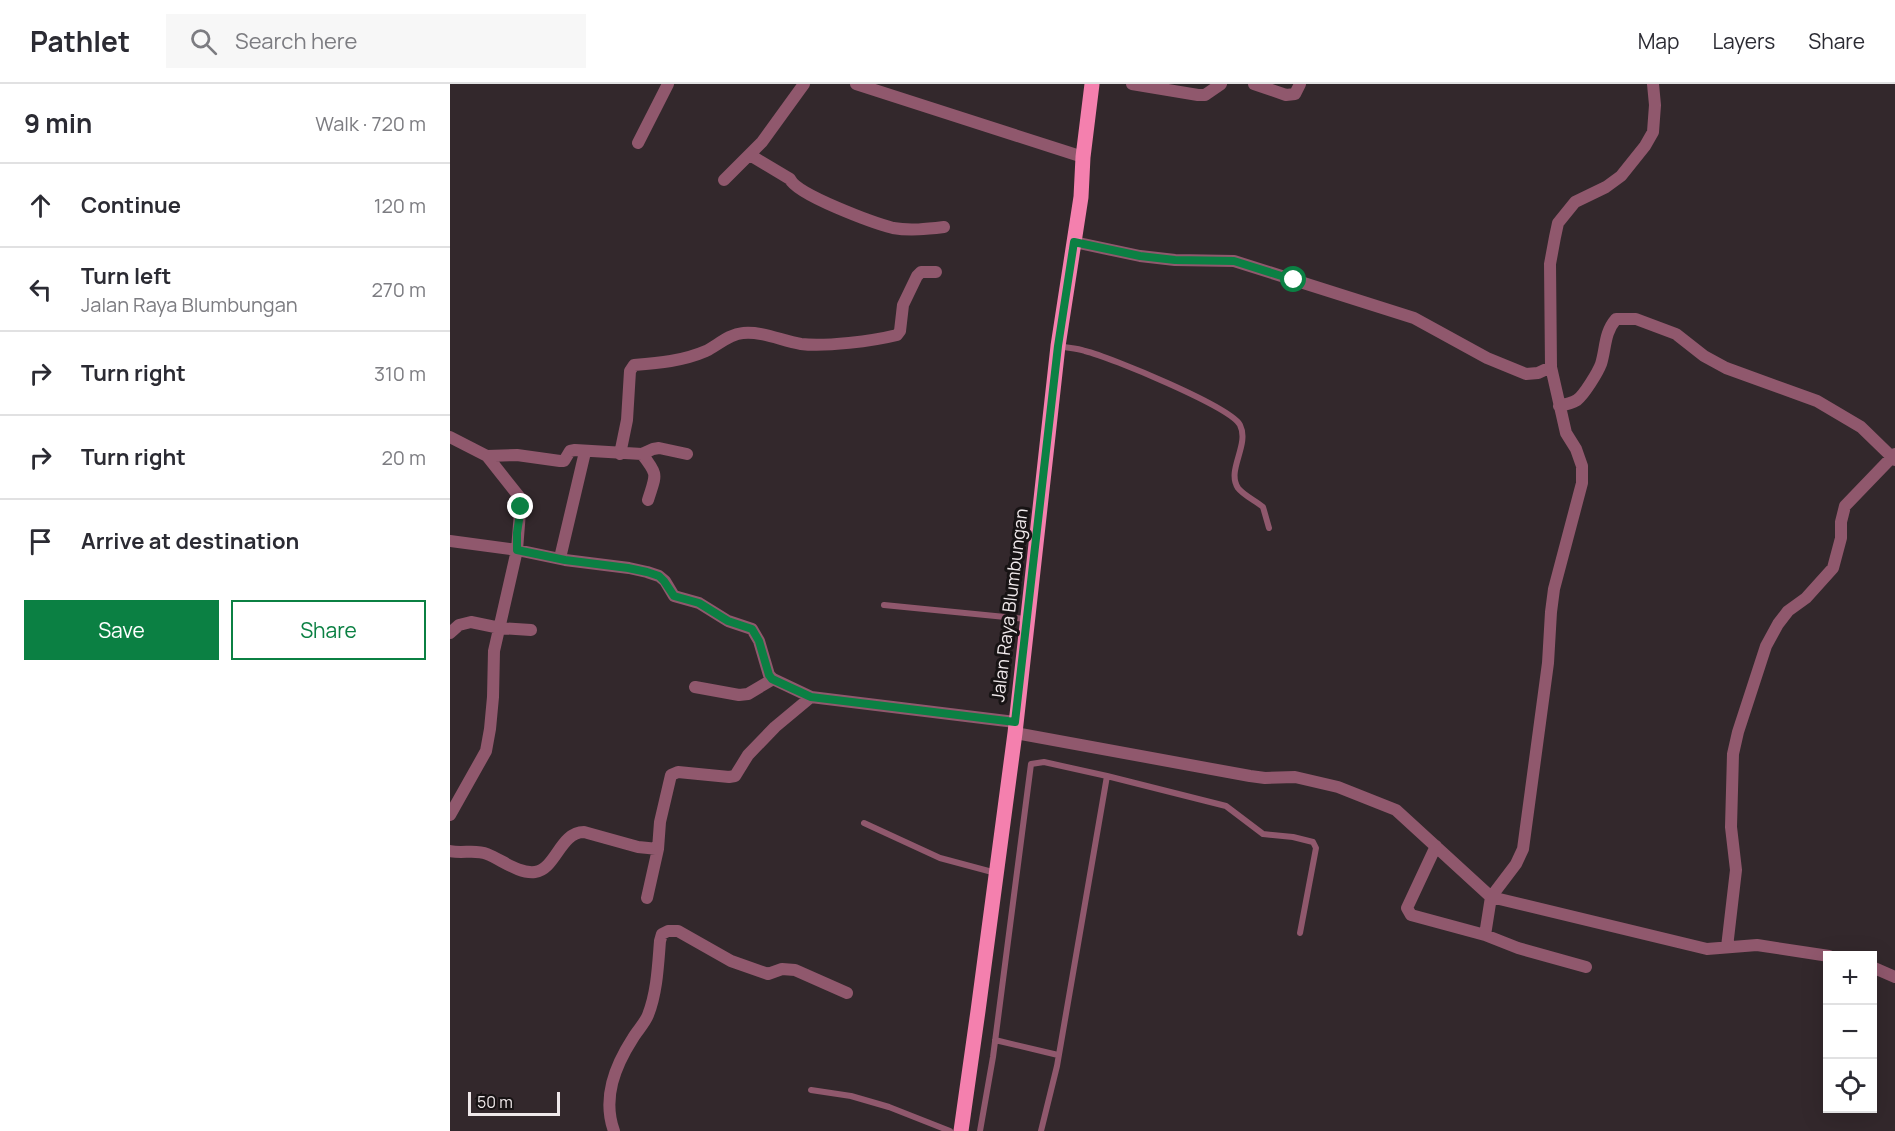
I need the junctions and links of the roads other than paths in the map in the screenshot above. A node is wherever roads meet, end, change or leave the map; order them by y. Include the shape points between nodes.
1 (668, 84) edge
2 (804, 84) edge
3 (856, 84) edge
4 (1092, 84) edge
5 (1132, 84) edge
6 (1221, 84) edge
7 (1254, 84) edge
8 (1300, 84) edge
9 (1653, 84) edge
10 (638, 143) dead end
11 (750, 155) junction
12 (1083, 157) junction
13 (724, 180) dead end
14 (944, 227) dead end
15 (1074, 242) junction
16 (936, 272) dead end
17 (1058, 346) junction
18 (1551, 367) junction
19 (1559, 406) junction
20 (450, 437) edge
21 (585, 452) junction
22 (621, 454) junction
23 (642, 454) junction
24 (687, 454) dead end
25 (487, 456) junction
26 (1894, 457) edge
27 (648, 500) dead end
28 (1269, 528) dead end
29 (450, 541) edge
30 (517, 550) junction
31 (560, 558) junction
32 (884, 605) dead end
33 (1026, 620) junction
34 (500, 628) junction
35 (531, 630) dead end
36 (450, 633) edge
37 (772, 679) junction
38 (695, 687) dead end
39 (811, 697) junction
40 (1015, 727) junction
41 (1107, 776) junction
42 (450, 815) edge
43 (864, 823) dead end
44 (1436, 846) junction
45 (658, 849) junction
46 (450, 851) edge
47 (997, 873) junction
48 (1491, 897) junction
49 (647, 898) dead end
50 (1300, 933) dead end
51 (1485, 935) junction
52 (1726, 946) junction
53 (1823, 955) edge
54 (1586, 967) dead end
55 (1877, 969) edge
56 (1895, 977) edge
57 (847, 993) dead end
58 (995, 1040) junction
59 (1058, 1055) junction
60 (811, 1090) dead end
61 (614, 1131) edge
62 (950, 1131) edge
63 (960, 1131) edge
64 (980, 1131) edge
65 (1041, 1131) edge

1 - 10 street
2 - 11 street
3 - 12 street
4 - 12 main road, Jalan Raya Blumbungan
5 - 6 street via 1198,95
7 - 8 street via 1286,95 1295,94
9 - 18 street via 1653,132 1646,146 1621,176 1575,202 1558,224 1550,264
11 - 13 street
11 - 14 street via 837,209 893,228
12 - 15 main road, Jalan Raya Blumbungan
15 - 17 main road, Jalan Raya Blumbungan
15 - 18 street via 1140,256 1234,261 1414,318 1487,358 1526,374
16 - 22 street via 921,272 917,276 903,305 897,335 855,342 802,344 742,333 672,362 634,365 630,371
17 - 28 lane via 1085,351 1170,384 1234,417 1243,436 1236,484 1263,507
17 - 33 main road, Jalan Raya Blumbungan
18 - 19 street
19 - 26 street via 1578,399 1588,386 1600,366 1606,336 1616,319 1636,319 1676,334 1726,368 1817,401 1861,427
19 - 48 street via 1566,433 1582,466 1582,483 1554,589 1523,849
20 - 25 street
21 - 22 street
21 - 25 street via 570,451 560,461 518,455
21 - 31 street
22 - 23 street
23 - 24 street via 659,448
23 - 27 street via 656,476
25 - 30 street via 521,498
26 - 52 street via 1845,506 1833,568 1821,584 1788,611 1763,654 1733,754 1731,827 1736,870
29 - 30 street
30 - 31 street
30 - 34 street
31 - 37 street via 659,576 674,596 699,603 728,621 752,629
32 - 33 lane
33 - 40 main road, Jalan Raya Blumbungan
34 - 35 street
34 - 36 street via 471,622
34 - 42 street via 492,665 493,697 486,752
37 - 38 street via 748,694 739,695
37 - 39 street
39 - 40 street
39 - 45 street via 748,755 735,776 678,772 671,775
40 - 44 street via 1250,776 1294,777 1338,787 1396,810
40 - 47 main road, Jalan Raya Blumbungan
41 - 50 lane via 1226,806 1263,834 1313,842 1316,848
41 - 58 lane via 1044,762 1031,764
41 - 59 lane
43 - 47 lane via 940,858
44 - 48 street
44 - 51 street via 1407,908 1411,915
45 - 46 street via 577,832 536,872 527,872 486,854
45 - 49 street
47 - 63 main road, Jalan Raya Blumbungan
48 - 51 street
48 - 52 street via 1707,949
51 - 54 street
52 - 53 street via 1757,945
55 - 56 street
57 - 61 street via 795,970 768,974 731,961 678,931 662,934 648,1017 616,1068 608,1103
58 - 59 lane
58 - 64 lane
59 - 65 lane
60 - 62 lane via 889,1107

